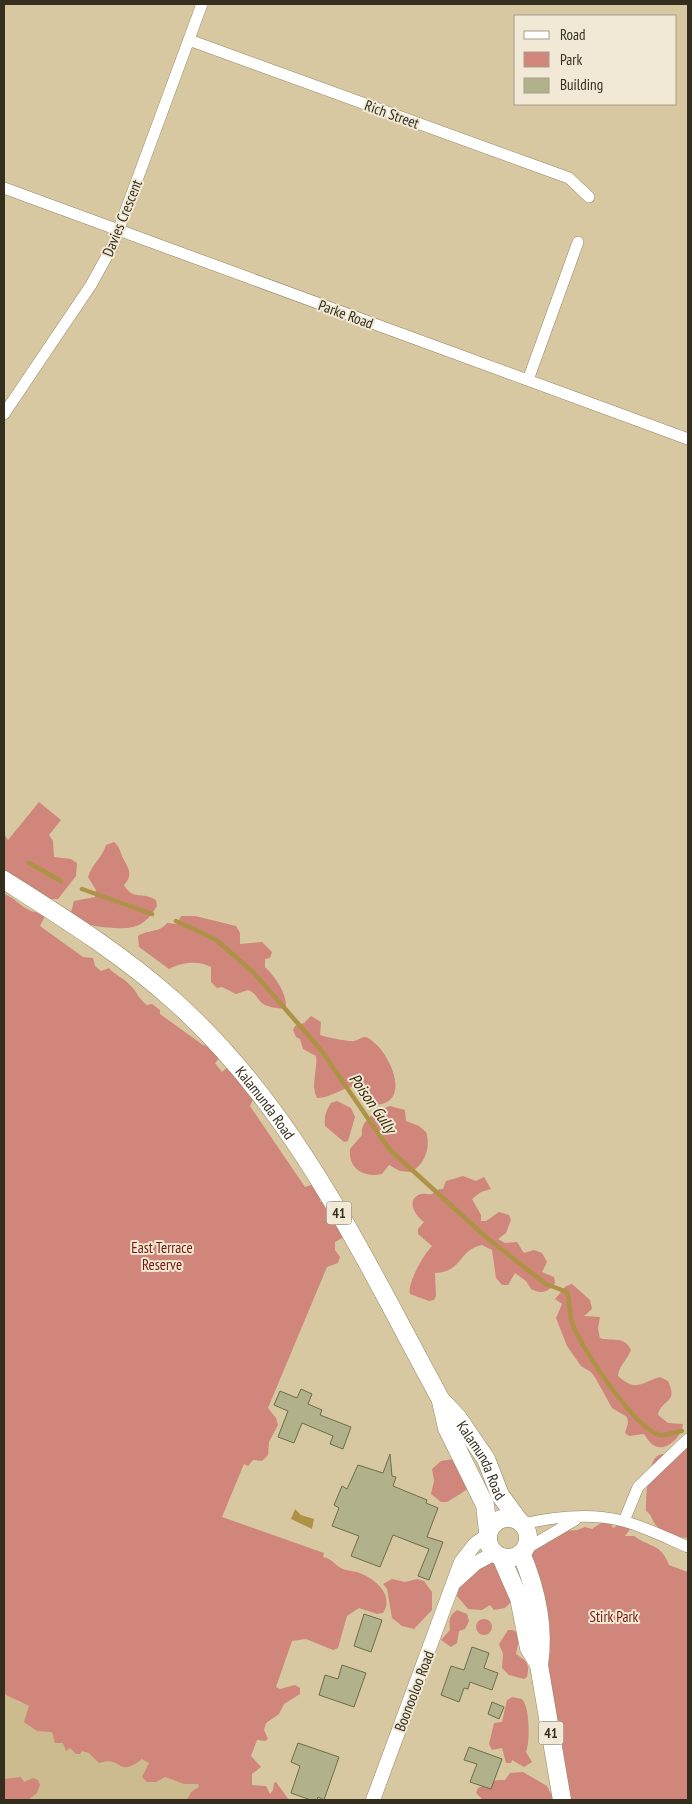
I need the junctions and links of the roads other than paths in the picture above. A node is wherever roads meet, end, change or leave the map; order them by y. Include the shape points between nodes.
1 (202, 4) edge
2 (189, 40) junction
3 (4, 188) edge
4 (590, 197) dead end
5 (119, 231) junction
6 (578, 242) dead end
7 (528, 380) junction
8 (4, 414) edge
9 (688, 440) edge
10 (4, 880) edge
11 (440, 1400) junction
12 (688, 1439) edge
13 (579, 1518) junction
14 (624, 1522) junction
15 (521, 1523) junction
16 (488, 1534) junction
17 (688, 1546) edge
18 (522, 1551) junction
19 (498, 1555) junction
20 (455, 1582) junction
21 (539, 1665) junction
22 (373, 1800) edge
23 (562, 1800) edge

1 - 2 street, Davies Crescent
2 - 4 street, Rich Street via 568,178
2 - 5 street, Davies Crescent
3 - 5 street, Parke Road
5 - 7 street, Parke Road
5 - 8 street, Davies Crescent via 91,285
6 - 7 street
7 - 9 street, Parke Road
10 - 11 main road, Kalamunda Road / 41 via 121,958 173,1000 215,1041 268,1102 328,1193
11 - 15 main road, Kalamunda Road / 41 via 458,1418 486,1459 500,1495
11 - 16 main road, Kalamunda Road / 41 via 446,1428 484,1505
12 - 14 street via 638,1487
13 - 14 street via 608,1518
13 - 15 street
13 - 18 street
14 - 17 street
15 - 16 main road via 502,1518 491,1526
15 - 18 main road, 41 via 528,1539
16 - 19 main road, 41 via 488,1542
16 - 20 street, Boonooloo Road via 470,1549 461,1562
18 - 19 main road via 510,1558
18 - 21 main road, 41 via 533,1581 539,1612 542,1646
19 - 20 street, Boonooloo Road via 476,1563
19 - 21 main road, 41 via 519,1598 530,1648
20 - 22 street, Boonooloo Road
21 - 23 main road, 41

